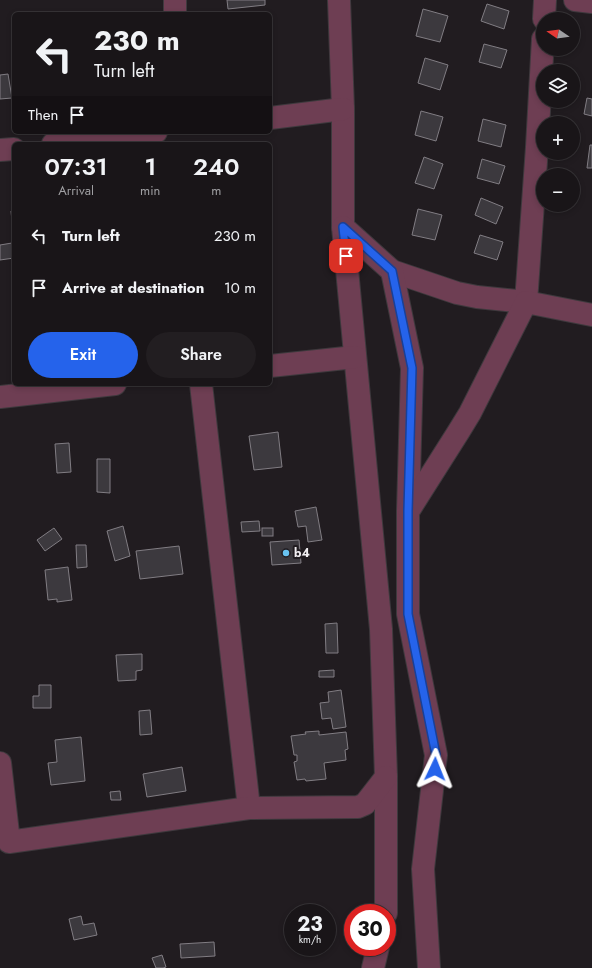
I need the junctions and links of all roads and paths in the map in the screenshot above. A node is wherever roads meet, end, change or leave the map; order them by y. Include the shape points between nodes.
1 (175, 0) edge
2 (339, 0) edge
3 (545, 0) edge
4 (575, 0) edge
5 (592, 2) edge
6 (175, 12) edge
7 (544, 12) edge
8 (542, 56) edge
9 (343, 109) junction
10 (272, 118) edge
11 (139, 134) edge
12 (70, 142) edge
13 (12, 148) edge
14 (0, 150) edge
15 (343, 227) junction
16 (392, 271) junction
17 (526, 302) junction
18 (592, 315) edge
19 (355, 357) junction
20 (272, 366) edge
21 (97, 386) edge
22 (202, 386) edge
23 (0, 397) edge
24 (408, 511) junction
25 (0, 763) edge
26 (386, 777) junction
27 (249, 808) junction
28 (4, 842) edge
29 (386, 904) edge
30 (376, 956) edge
31 (373, 968) edge
32 (429, 968) edge

1 - 6 street
2 - 9 street
3 - 7 street
4 - 5 street
8 - 17 street
9 - 10 street
9 - 15 street
11 - 12 street
13 - 14 street
15 - 16 street
15 - 19 street
16 - 17 street via 457,293
16 - 24 street via 412,368
17 - 18 street
17 - 24 street via 470,413
19 - 20 street
19 - 26 street via 381,629
21 - 23 street
22 - 27 street
24 - 32 street via 408,614 436,755 423,869
25 - 28 street
26 - 27 street via 366,804 358,807
26 - 29 street
27 - 28 street
30 - 31 street

